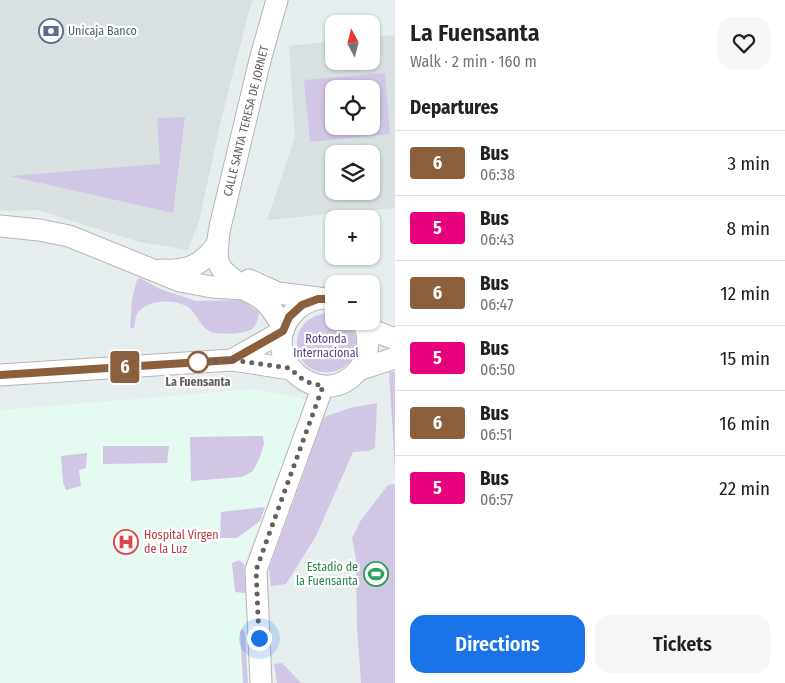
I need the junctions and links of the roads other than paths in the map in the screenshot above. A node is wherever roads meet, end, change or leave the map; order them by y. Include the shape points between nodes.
1 (277, 0) edge
2 (0, 226) edge
3 (218, 243) junction
4 (154, 269) junction
5 (249, 291) junction
6 (325, 299) edge
7 (325, 299) edge
8 (283, 330) junction
9 (366, 330) edge
10 (376, 330) edge
11 (395, 339) edge
12 (395, 358) edge
13 (232, 360) junction
14 (290, 368) junction
15 (358, 370) junction
16 (0, 375) edge
17 (323, 386) junction
18 (261, 683) edge

1 - 3 street, CALLE SANTA TERESA DE JORNET
2 - 4 street via 69,236
3 - 4 street via 203,260 186,270
3 - 5 street via 216,254 220,266 232,280
3 - 6 street via 226,262 243,277 278,293
4 - 5 street via 180,281
5 - 8 street via 270,307
7 - 8 street via 302,305 289,317
8 - 13 street
8 - 14 street via 283,354
9 - 15 street via 368,348
10 - 11 street
12 - 15 street
13 - 14 street
13 - 16 street
14 - 17 street via 307,382
15 - 17 street via 342,382
17 - 18 street via 256,570

